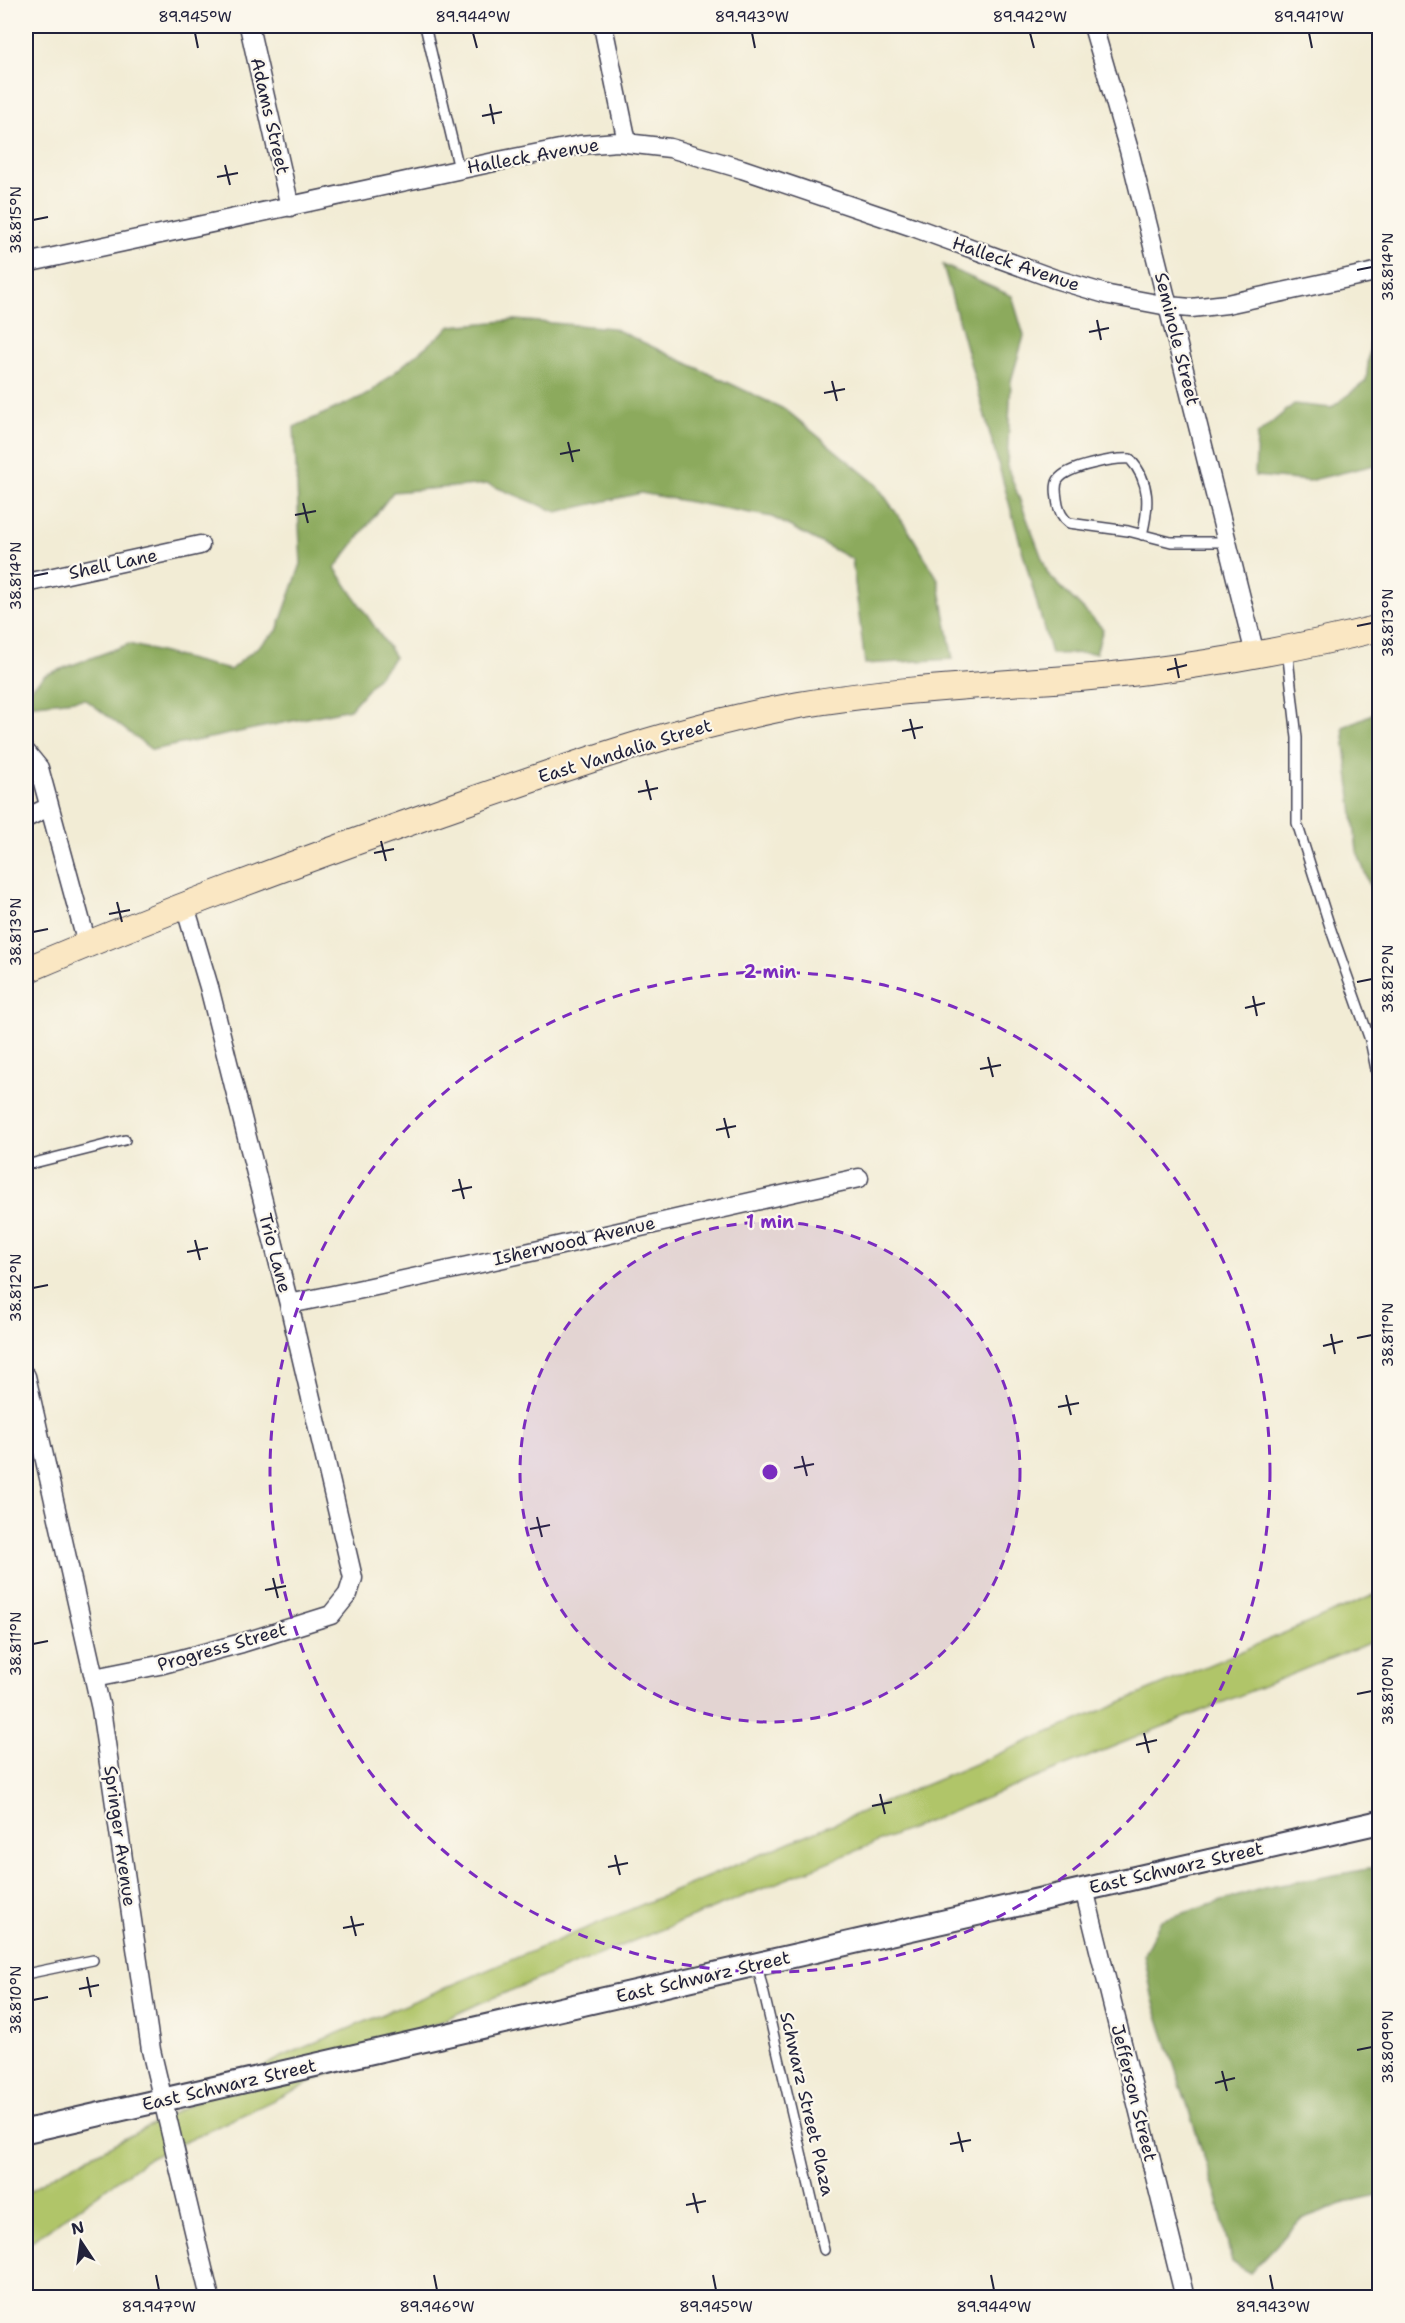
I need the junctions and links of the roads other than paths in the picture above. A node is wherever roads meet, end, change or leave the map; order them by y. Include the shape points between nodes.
1 (249, 26) edge
2 (425, 26) edge
3 (603, 26) edge
4 (1093, 26) edge
5 (627, 142) junction
6 (459, 169) junction
7 (290, 207) junction
8 (26, 263) edge
9 (1380, 271) edge
10 (1168, 306) junction
11 (1142, 535) junction
12 (1228, 542) junction
13 (200, 545) dead end
14 (26, 583) edge
15 (1380, 628) edge
16 (1287, 647) junction
17 (1255, 654) junction
18 (26, 752) edge
19 (49, 807) junction
20 (26, 818) edge
21 (185, 906) junction
22 (87, 944) junction
23 (26, 970) edge
24 (1380, 1089) edge
25 (125, 1140) dead end
26 (26, 1165) edge
27 (860, 1178) dead end
28 (289, 1304) junction
29 (26, 1376) edge
30 (344, 1601) joint
31 (94, 1678) junction
32 (1380, 1822) edge
33 (1084, 1889) junction
34 (93, 1960) dead end
35 (757, 1964) junction
36 (26, 1974) edge
37 (163, 2100) junction
38 (26, 2131) edge
39 (824, 2250) dead end
40 (210, 2298) edge
41 (1185, 2298) edge

1 - 7 street, Adams Street
2 - 6 lane
3 - 5 street
4 - 10 street, Seminole Street
5 - 6 street, Halleck Avenue via 580,145
5 - 10 street, Halleck Avenue via 670,148 742,169 1055,279 1109,295
6 - 7 street, Halleck Avenue
7 - 8 street, Halleck Avenue
9 - 10 street, Halleck Avenue via 1227,304
10 - 12 street, Seminole Street
11 - 11 lane via 1070,523 1062,518 1056,485 1060,477 1101,462 1130,459 1148,497
11 - 12 lane via 1171,542
12 - 17 street, Seminole Street
13 - 14 street, Shell Lane
15 - 16 main road, East Vandalia Street
16 - 17 main road, East Vandalia Street
16 - 24 lane via 1298,738 1297,823 1370,1040
17 - 21 main road, East Vandalia Street via 1094,677 864,695 706,725 598,756
18 - 19 street via 39,768
19 - 20 street
19 - 22 street
21 - 22 main road, East Vandalia Street
21 - 28 street, Trio Lane
22 - 23 main road, East Vandalia Street
25 - 26 lane
27 - 28 street, Isherwood Avenue
28 - 30 street, Trio Lane via 353,1578
29 - 31 street, Springer Avenue
30 - 31 street, Progress Street via 332,1615 254,1640
31 - 37 street, Springer Avenue via 151,2050
32 - 33 street, East Schwarz Street
33 - 35 street, East Schwarz Street
33 - 41 street, Jefferson Street
34 - 36 lane
35 - 37 street, East Schwarz Street
35 - 39 lane, Schwarz Street Plaza
37 - 38 street, East Schwarz Street
37 - 40 street, Springer Avenue

